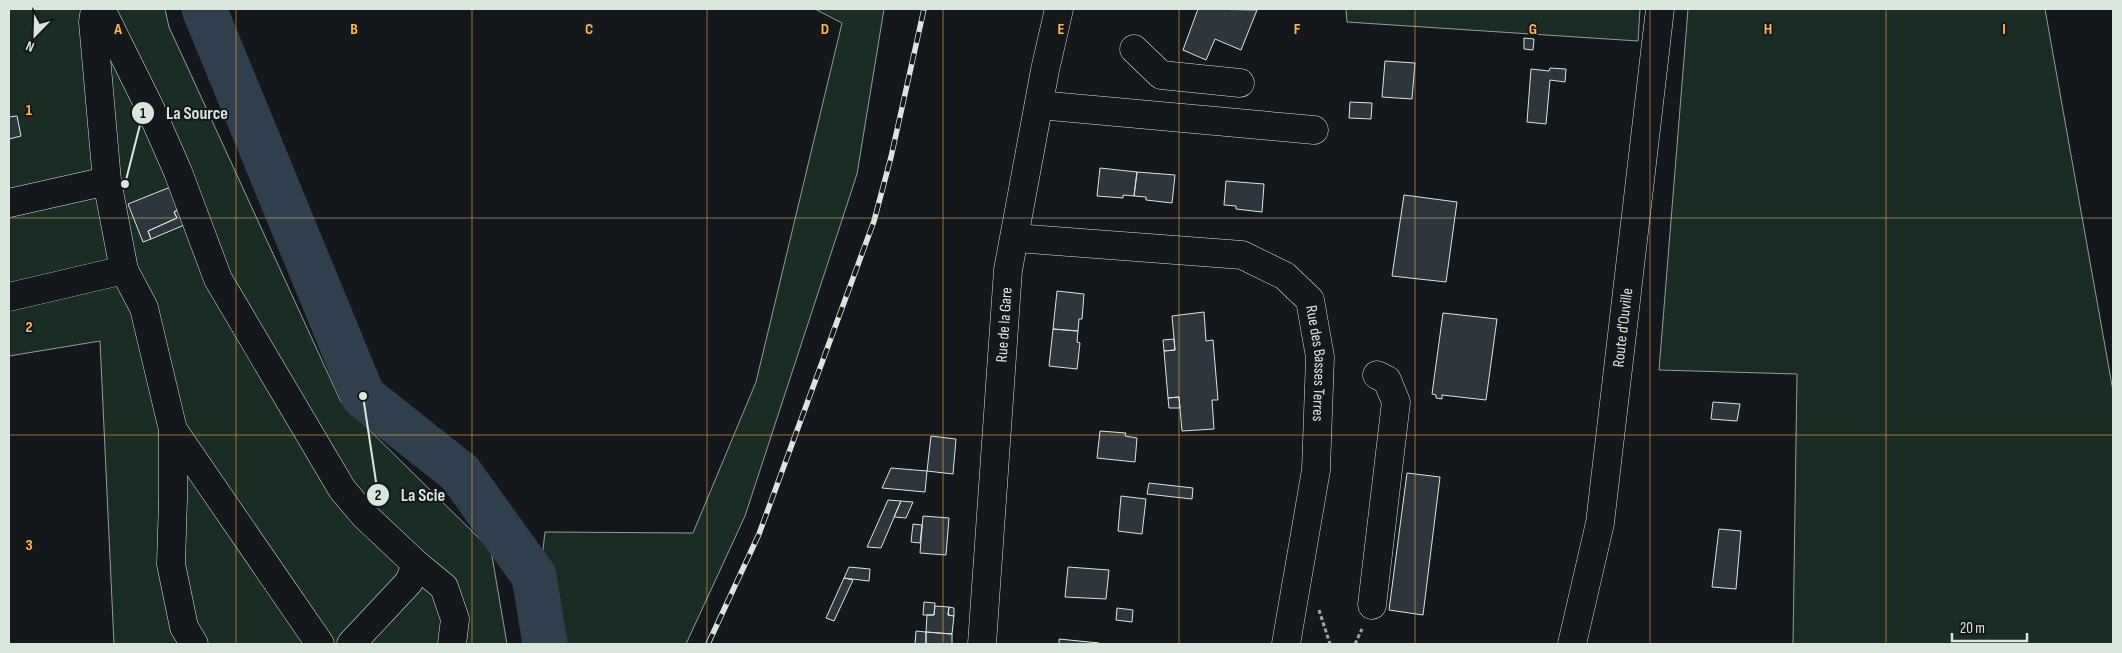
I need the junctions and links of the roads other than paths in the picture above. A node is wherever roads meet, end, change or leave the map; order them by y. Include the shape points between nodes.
1 (95, 9) edge
2 (101, 9) edge
3 (1059, 9) edge
4 (1660, 9) edge
5 (1134, 49) dead end
6 (1240, 83) dead end
7 (1039, 105) junction
8 (1314, 130) dead end
9 (108, 181) junction
10 (9, 203) edge
11 (1015, 238) junction
12 (124, 270) junction
13 (9, 297) edge
14 (1377, 375) dead end
15 (173, 430) junction
16 (416, 564) junction
17 (1372, 605) dead end
18 (194, 644) edge
19 (320, 644) edge
20 (351, 644) edge
21 (452, 644) edge
22 (982, 644) edge
23 (1286, 644) edge
24 (1572, 644) edge

1 - 9 street via 93,22
2 - 16 street via 178,172 218,279 342,489 364,515
3 - 7 street, Rue de la Gare
4 - 24 street, Route d'Ouville via 1600,523
5 - 6 street via 1161,75
7 - 8 street
7 - 11 street, Rue de la Gare
9 - 10 street
9 - 12 street
11 - 22 street, Rue de la Gare via 1008,270
11 - 23 street, Rue des Basses Terres via 1242,255 1285,276 1310,300 1320,357 1316,470
12 - 13 street
12 - 15 street via 144,308
14 - 17 street via 1387,380 1396,402
15 - 18 street via 171,564 184,626
15 - 19 street
16 - 20 street via 409,582
16 - 21 street via 444,587 455,619

